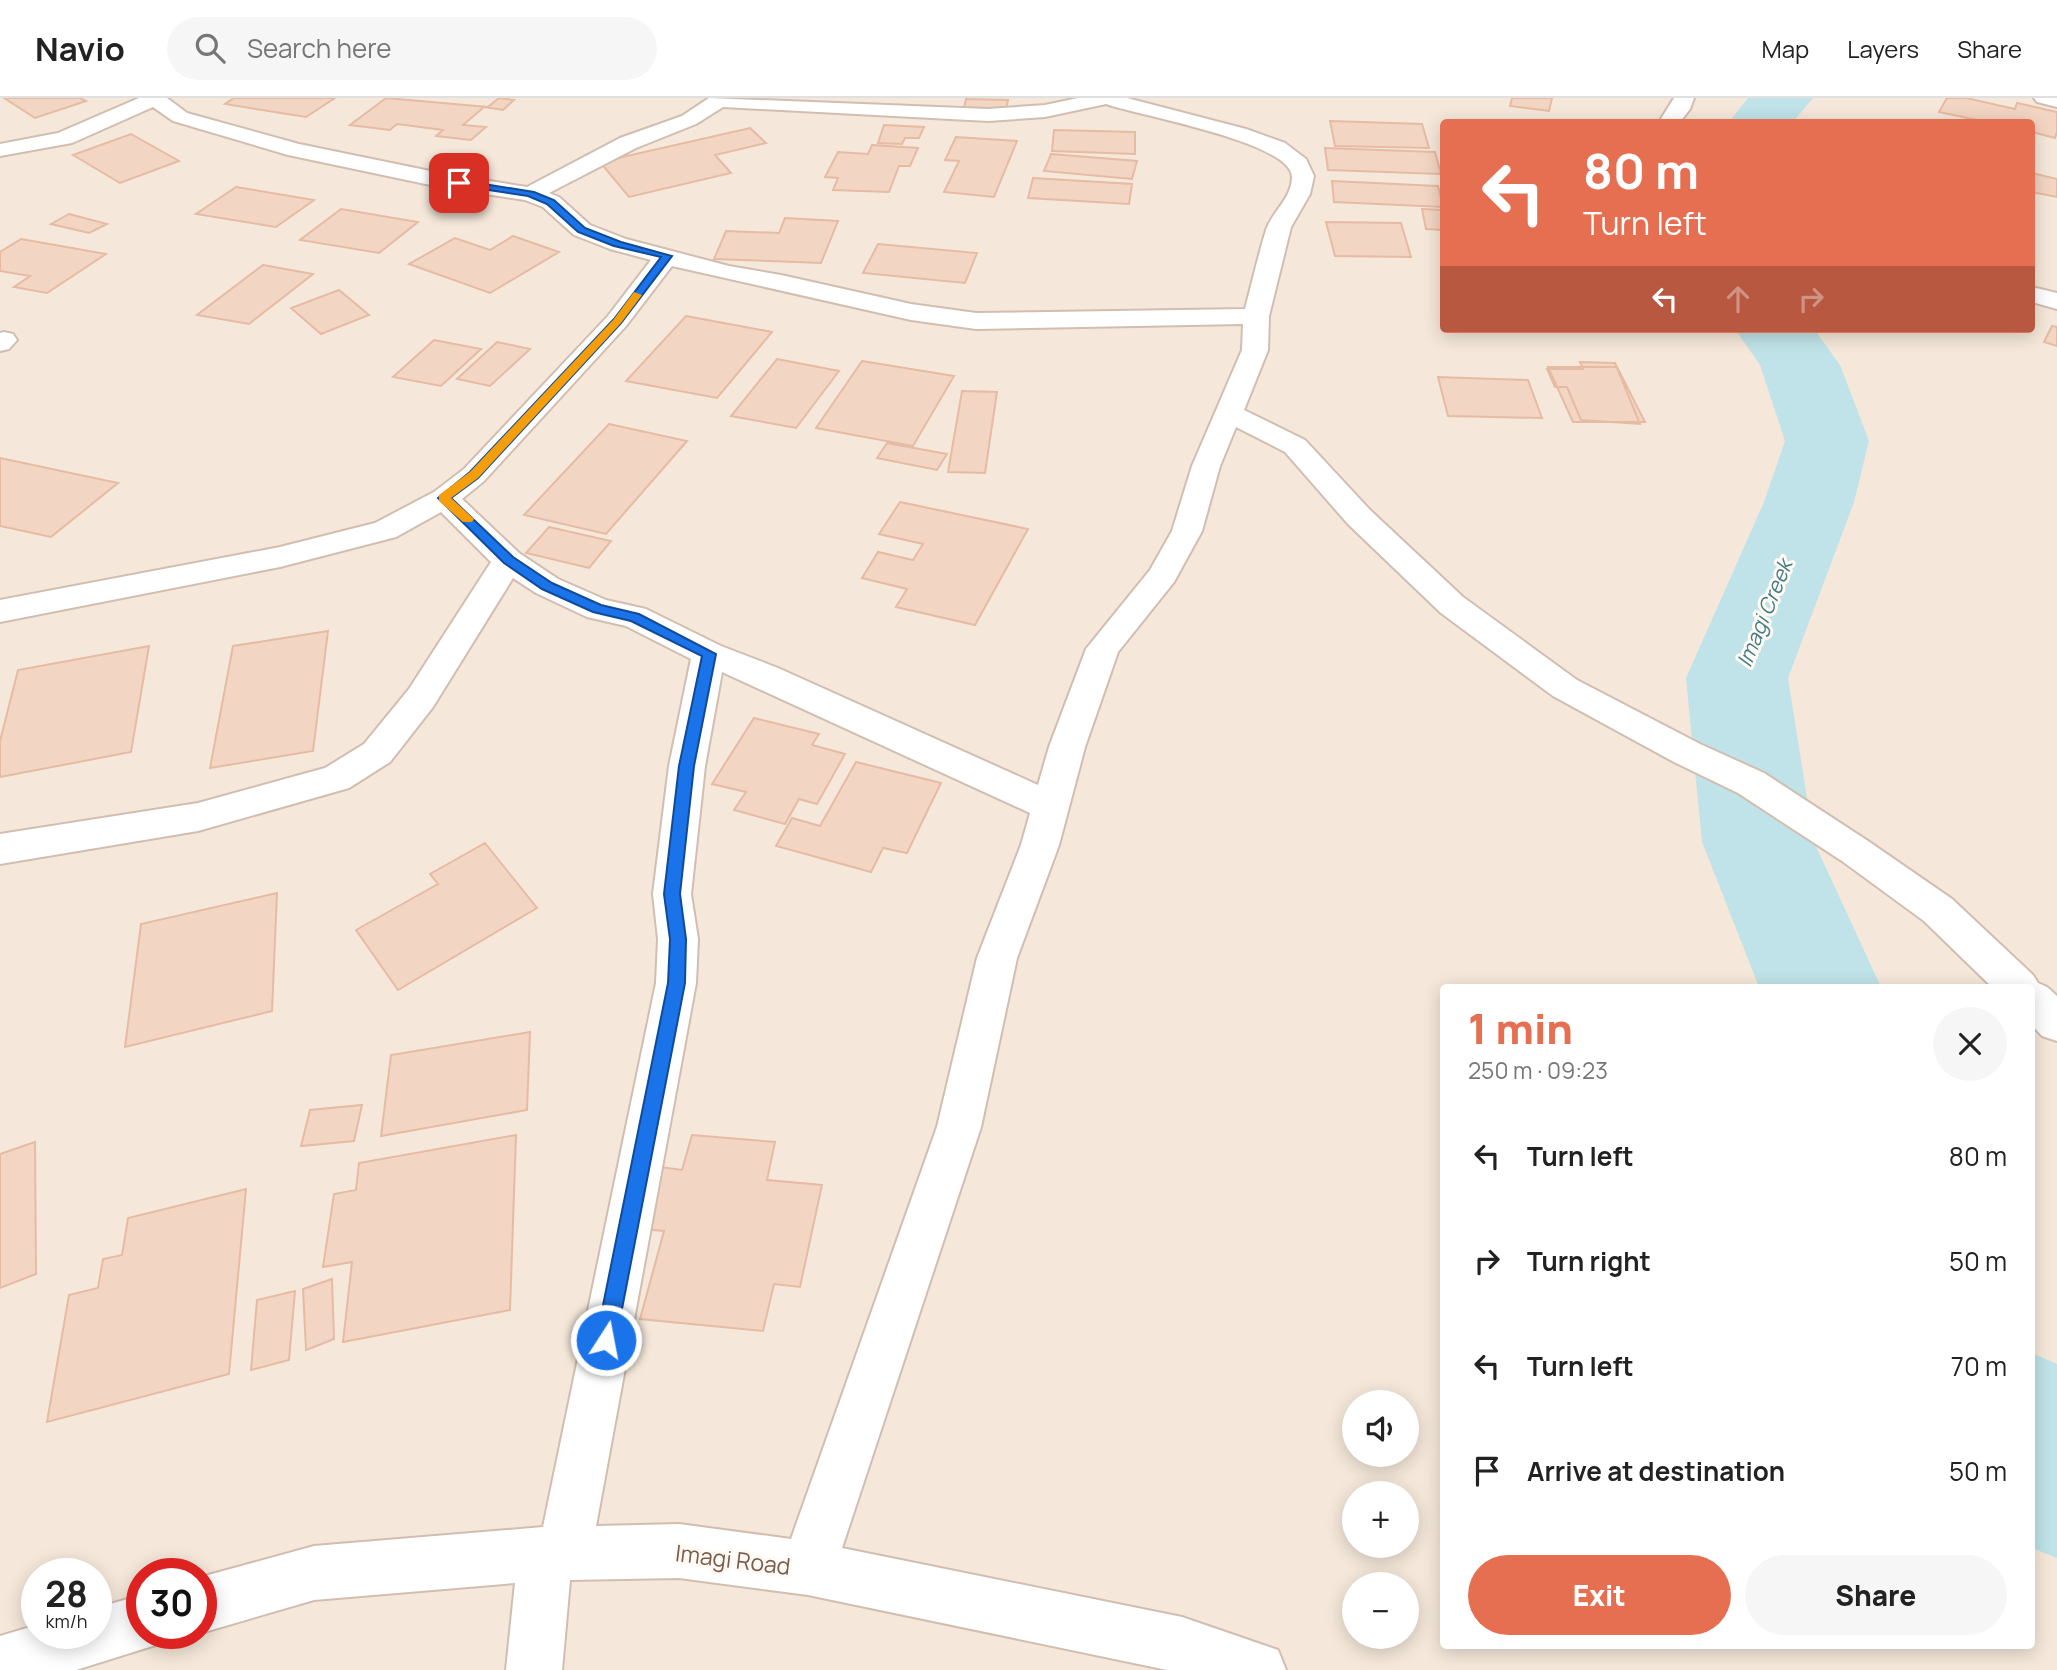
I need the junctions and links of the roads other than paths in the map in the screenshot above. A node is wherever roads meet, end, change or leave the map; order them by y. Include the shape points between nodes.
1 (156, 98) edge
2 (1107, 98) edge
3 (1684, 98) edge
4 (2044, 98) edge
5 (722, 99) edge
6 (2057, 101) edge
7 (1672, 119) edge
8 (0, 150) edge
9 (530, 194) junction
10 (667, 256) junction
11 (2035, 295) edge
12 (2057, 301) edge
13 (1256, 316) junction
14 (1229, 414) junction
15 (444, 498) junction
16 (509, 560) junction
17 (0, 611) edge
18 (709, 654) junction
19 (1051, 807) junction
20 (0, 849) edge
21 (2016, 984) edge
22 (2035, 1002) edge
23 (2057, 1023) edge
24 (555, 1554) junction
25 (808, 1568) junction
26 (217, 1600) edge
27 (126, 1628) edge
28 (0, 1664) edge
29 (534, 1670) edge
30 (1258, 1670) edge

1 - 8 street via 64,138
1 - 9 street via 180,117 296,150
2 - 5 street via 1045,111 988,115
2 - 13 street via 1239,133 1278,148 1298,164 1303,176 1279,227
3 - 7 street
4 - 6 street
5 - 9 street via 689,120 628,143
9 - 10 street via 551,202 582,230
10 - 13 street via 728,274 976,321
10 - 15 street via 617,321 474,475
11 - 12 street
13 - 14 street via 1255,350
14 - 19 street via 1206,466 1186,531 1163,575 1102,649
14 - 21 street via 1295,446 1359,517 1452,605 1565,688 1751,783 1938,910
15 - 16 street
15 - 17 street via 385,530 346,542
16 - 18 street via 547,586 598,609 635,617
16 - 20 street via 421,698 377,753 336,778 198,817
18 - 19 street
18 - 24 street via 687,766 672,894 678,939 676,983
19 - 25 street via 997,958 959,1127
22 - 23 street
24 - 25 street, Imagi Road via 679,1551
24 - 26 street, Imagi Road via 314,1573
24 - 29 street
25 - 30 street, Imagi Road via 1182,1645
27 - 28 street

